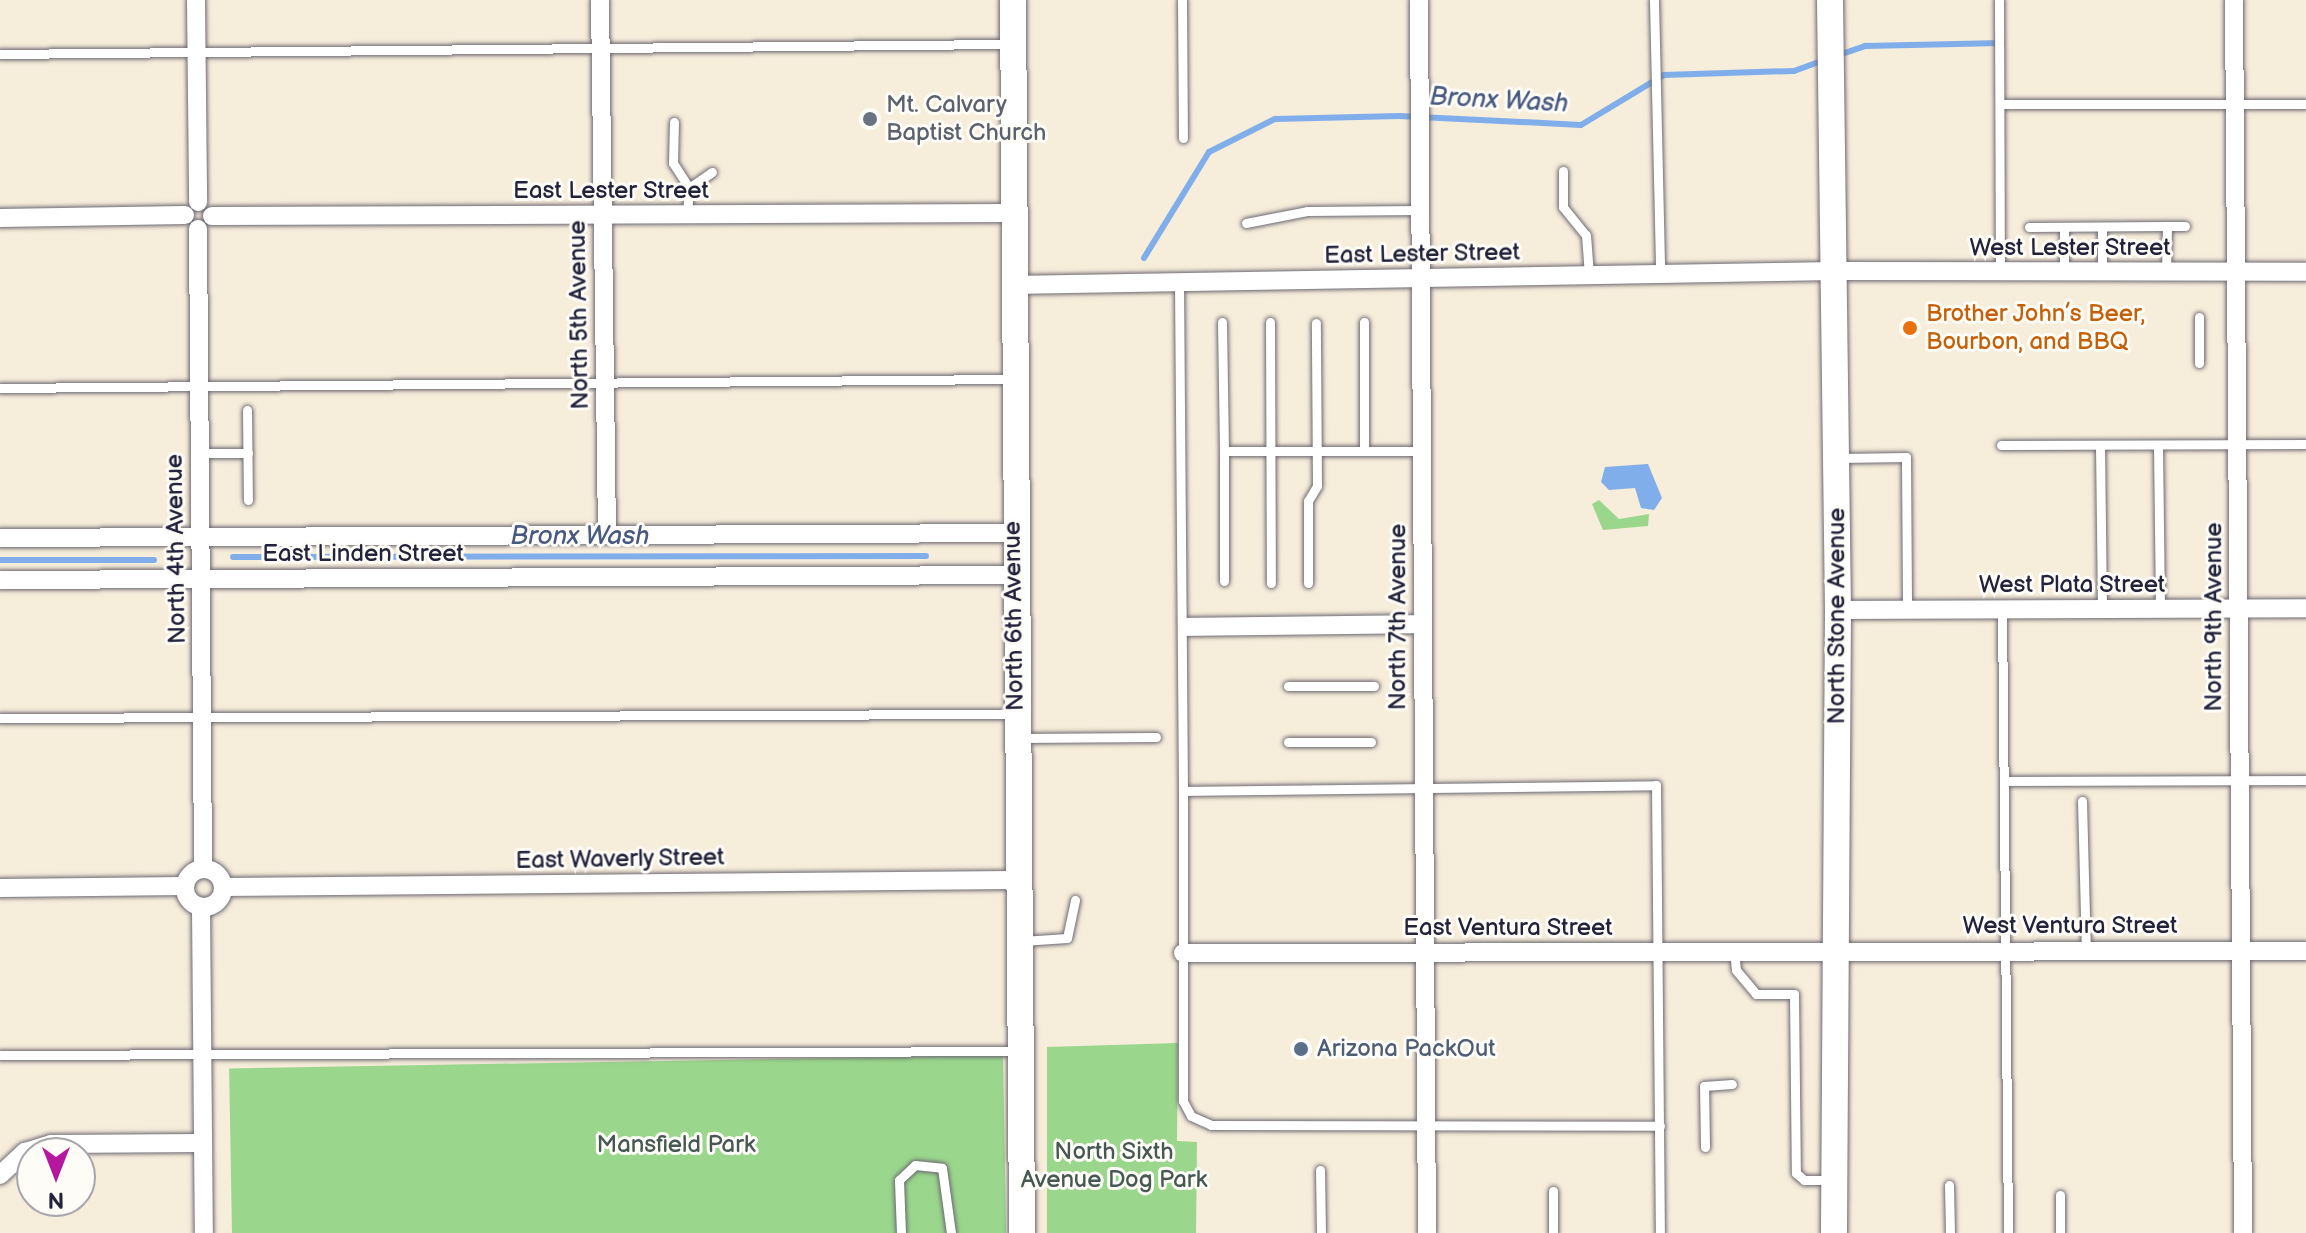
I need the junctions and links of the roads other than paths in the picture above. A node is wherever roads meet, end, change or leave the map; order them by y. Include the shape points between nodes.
1 (196, 0) edge
2 (600, 0) edge
3 (1013, 0) edge
4 (1182, 0) edge
5 (1419, 0) edge
6 (1654, 0) edge
7 (1830, 0) edge
8 (1999, 0) edge
9 (2234, 0) edge
10 (1014, 44) junction
11 (601, 45) junction
12 (0, 54) edge
13 (196, 55) junction
14 (2000, 104) junction
15 (2234, 104) junction
16 (2306, 104) edge
17 (674, 122) dead end
18 (1183, 138) dead end
19 (1563, 171) dead end
20 (712, 172) dead end
21 (689, 188) junction
22 (1419, 210) junction
23 (1010, 213) junction
24 (198, 215) junction
25 (687, 215) junction
26 (602, 216) junction
27 (0, 218) edge
28 (1246, 223) dead end
29 (2167, 226) junction
30 (2185, 226) dead end
31 (2029, 227) dead end
32 (2064, 227) junction
33 (2102, 227) junction
34 (1835, 271) junction
35 (2000, 271) junction
36 (2064, 272) junction
37 (2102, 272) junction
38 (2166, 272) junction
39 (2235, 272) junction
40 (2306, 272) edge
41 (1660, 274) junction
42 (1589, 275) junction
43 (1419, 278) junction
44 (1179, 282) junction
45 (1011, 285) junction
46 (2199, 317) dead end
47 (1222, 322) dead end
48 (1270, 322) dead end
49 (1364, 322) dead end
50 (1316, 323) dead end
51 (2199, 363) dead end
52 (1011, 379) junction
53 (604, 387) junction
54 (0, 388) edge
55 (198, 389) junction
56 (247, 410) dead end
57 (2306, 444) edge
58 (2001, 445) dead end
59 (2100, 445) junction
60 (2158, 445) junction
61 (2237, 445) junction
62 (1224, 451) junction
63 (1271, 451) junction
64 (1317, 451) junction
65 (1364, 451) junction
66 (1421, 451) junction
67 (199, 453) junction
68 (248, 453) junction
69 (1837, 458) junction
70 (248, 500) dead end
71 (1013, 533) junction
72 (607, 534) junction
73 (199, 537) junction
74 (0, 538) edge
75 (1013, 575) junction
76 (200, 578) junction
77 (0, 580) edge
78 (1224, 581) dead end
79 (1271, 583) dead end
80 (1308, 583) dead end
81 (2160, 608) junction
82 (2239, 608) junction
83 (2306, 608) edge
84 (1907, 609) junction
85 (2002, 609) junction
86 (2102, 609) junction
87 (1838, 610) junction
88 (1422, 624) junction
89 (1187, 627) junction
90 (1288, 686) dead end
91 (1374, 686) dead end
92 (204, 717) junction
93 (0, 718) edge
94 (1015, 726) junction
95 (1156, 737) dead end
96 (1288, 742) dead end
97 (1371, 742) dead end
98 (2240, 780) junction
99 (2306, 780) edge
100 (2004, 781) junction
101 (1183, 791) junction
102 (1423, 791) junction
103 (2082, 801) dead end
104 (203, 869) junction
105 (1018, 880) junction
106 (185, 886) junction
107 (224, 887) junction
108 (0, 888) edge
109 (1075, 900) dead end
110 (201, 907) junction
111 (1018, 941) junction
112 (1834, 950) junction
113 (2006, 950) junction
114 (2086, 950) junction
115 (2241, 950) junction
116 (1659, 951) junction
117 (1734, 951) junction
118 (2306, 951) edge
119 (1183, 953) junction
120 (1425, 953) junction
121 (1020, 1051) junction
122 (0, 1055) edge
123 (202, 1055) junction
124 (1732, 1084) dead end
125 (1660, 1126) junction
126 (1426, 1127) junction
127 (202, 1143) junction
128 (1705, 1147) dead end
129 (1320, 1170) dead end
130 (0, 1175) edge
131 (1834, 1180) junction
132 (1949, 1185) dead end
133 (1553, 1191) dead end
134 (2060, 1195) dead end
135 (204, 1233) edge
136 (901, 1233) edge
137 (951, 1233) edge
138 (1022, 1233) edge
139 (1321, 1233) edge
140 (1427, 1233) edge
141 (1553, 1233) edge
142 (1660, 1233) edge
143 (1834, 1233) edge
144 (1950, 1233) edge
145 (2008, 1233) edge
146 (2060, 1233) edge
147 (2243, 1233) edge

1 - 13 street, North 4th Avenue
2 - 11 street, North 5th Avenue
3 - 10 main road, North 6th Avenue
4 - 18 lane
5 - 22 street, North 7th Avenue
6 - 41 lane
7 - 34 main road, North Stone Avenue
8 - 14 lane
9 - 15 street, North 9th Avenue
10 - 11 lane
10 - 23 main road, North 6th Avenue
11 - 13 lane
11 - 26 street, North 5th Avenue
12 - 13 lane
13 - 24 street, North 4th Avenue
14 - 15 lane
14 - 35 lane
15 - 16 lane
15 - 39 street, North 9th Avenue
17 - 21 lane via 673,163
19 - 42 lane via 1563,207 1586,235
20 - 21 lane
21 - 25 lane
22 - 28 lane via 1307,211
22 - 43 street, North 7th Avenue
23 - 25 street, East Lester Street
23 - 45 main road, North 6th Avenue
24 - 26 street, East Lester Street
24 - 27 street, East Lester Street
24 - 55 street, North 4th Avenue
25 - 26 street, East Lester Street
26 - 53 street, North 5th Avenue
29 - 30 lane
29 - 33 lane
29 - 38 lane
31 - 32 lane
32 - 33 lane
32 - 36 lane
33 - 37 lane
34 - 35 street, West Lester Street
34 - 41 street, East Lester Street
34 - 69 main road, North Stone Avenue
35 - 36 street, West Lester Street
36 - 37 street, West Lester Street
37 - 38 street, West Lester Street
38 - 39 street, West Lester Street
39 - 40 street, West Lester Street
39 - 61 street, North 9th Avenue
41 - 42 street, East Lester Street
42 - 43 street, East Lester Street
43 - 44 street, East Lester Street
43 - 66 street, North 7th Avenue
44 - 45 street, East Lester Street
44 - 89 lane
45 - 52 main road, North 6th Avenue
46 - 51 lane
47 - 62 lane
48 - 63 lane
49 - 65 lane
50 - 64 lane
52 - 53 lane
52 - 71 main road, North 6th Avenue
53 - 55 lane
53 - 72 street, North 5th Avenue
54 - 55 lane
55 - 67 street, North 4th Avenue
56 - 68 lane
57 - 61 lane
58 - 59 lane
59 - 60 lane
59 - 86 lane
60 - 61 lane
60 - 81 lane
61 - 82 street, North 9th Avenue
62 - 63 lane
62 - 78 lane
63 - 64 lane
63 - 79 lane
64 - 65 lane
64 - 80 lane
65 - 66 lane
66 - 88 street, North 7th Avenue
67 - 68 lane
67 - 73 street, North 4th Avenue
68 - 70 lane
69 - 84 lane via 1906,457
69 - 87 main road, North Stone Avenue
71 - 72 street, East Linden Street
71 - 75 main road, North 6th Avenue
72 - 73 street, East Linden Street
73 - 74 street, East Linden Street
73 - 76 street, North 4th Avenue
75 - 76 street, East Linden Street
75 - 94 main road, North 6th Avenue
76 - 77 street, East Linden Street
76 - 92 street, North 4th Avenue
81 - 82 street, West Plata Street
81 - 86 street, West Plata Street
82 - 83 street, West Plata Street
82 - 98 street, North 9th Avenue
84 - 85 street, West Plata Street
84 - 87 street, West Plata Street
85 - 86 street, West Plata Street
85 - 100 lane
87 - 112 main road, North Stone Avenue
88 - 89 street
88 - 102 street, North 7th Avenue
89 - 101 lane
90 - 91 lane
92 - 93 lane
92 - 94 lane
92 - 104 street, North 4th Avenue
94 - 95 lane
94 - 105 main road, North 6th Avenue
96 - 97 lane
98 - 99 lane
98 - 100 lane
98 - 115 street, North 9th Avenue
100 - 113 lane
101 - 102 lane
101 - 119 lane
102 - 116 lane via 1656,785
102 - 120 street, North 7th Avenue
103 - 114 lane
104 - 106 street
104 - 107 street via 219,875
105 - 107 street, East Waverly Street
105 - 111 main road, North 6th Avenue
106 - 108 street
106 - 110 street
107 - 110 street via 215,904
109 - 111 lane via 1067,938
110 - 123 street
111 - 121 main road, North 6th Avenue
112 - 113 street, West Ventura Street
112 - 117 street, East Ventura Street
112 - 131 main road, North Stone Avenue
113 - 114 street, West Ventura Street
113 - 145 lane
114 - 115 street, West Ventura Street
115 - 118 street, West Ventura Street
115 - 147 street, North 9th Avenue
116 - 117 street, East Ventura Street
116 - 120 street, East Ventura Street
116 - 125 lane
117 - 131 lane via 1736,970 1756,994 1794,994 1796,1173 1804,1180
119 - 120 street, East Ventura Street
119 - 126 lane via 1183,1101 1191,1116 1211,1125
120 - 126 street, North 7th Avenue
121 - 123 lane
121 - 138 main road, North 6th Avenue
122 - 123 lane
123 - 127 street
124 - 128 lane via 1704,1086
125 - 126 lane
125 - 142 lane
126 - 140 street, North 7th Avenue
127 - 130 street via 51,1144 25,1152
127 - 135 street
129 - 139 lane
131 - 143 main road, North Stone Avenue
132 - 144 lane
133 - 141 lane
134 - 146 lane
136 - 137 lane via 899,1180 915,1165 942,1168 950,1185

